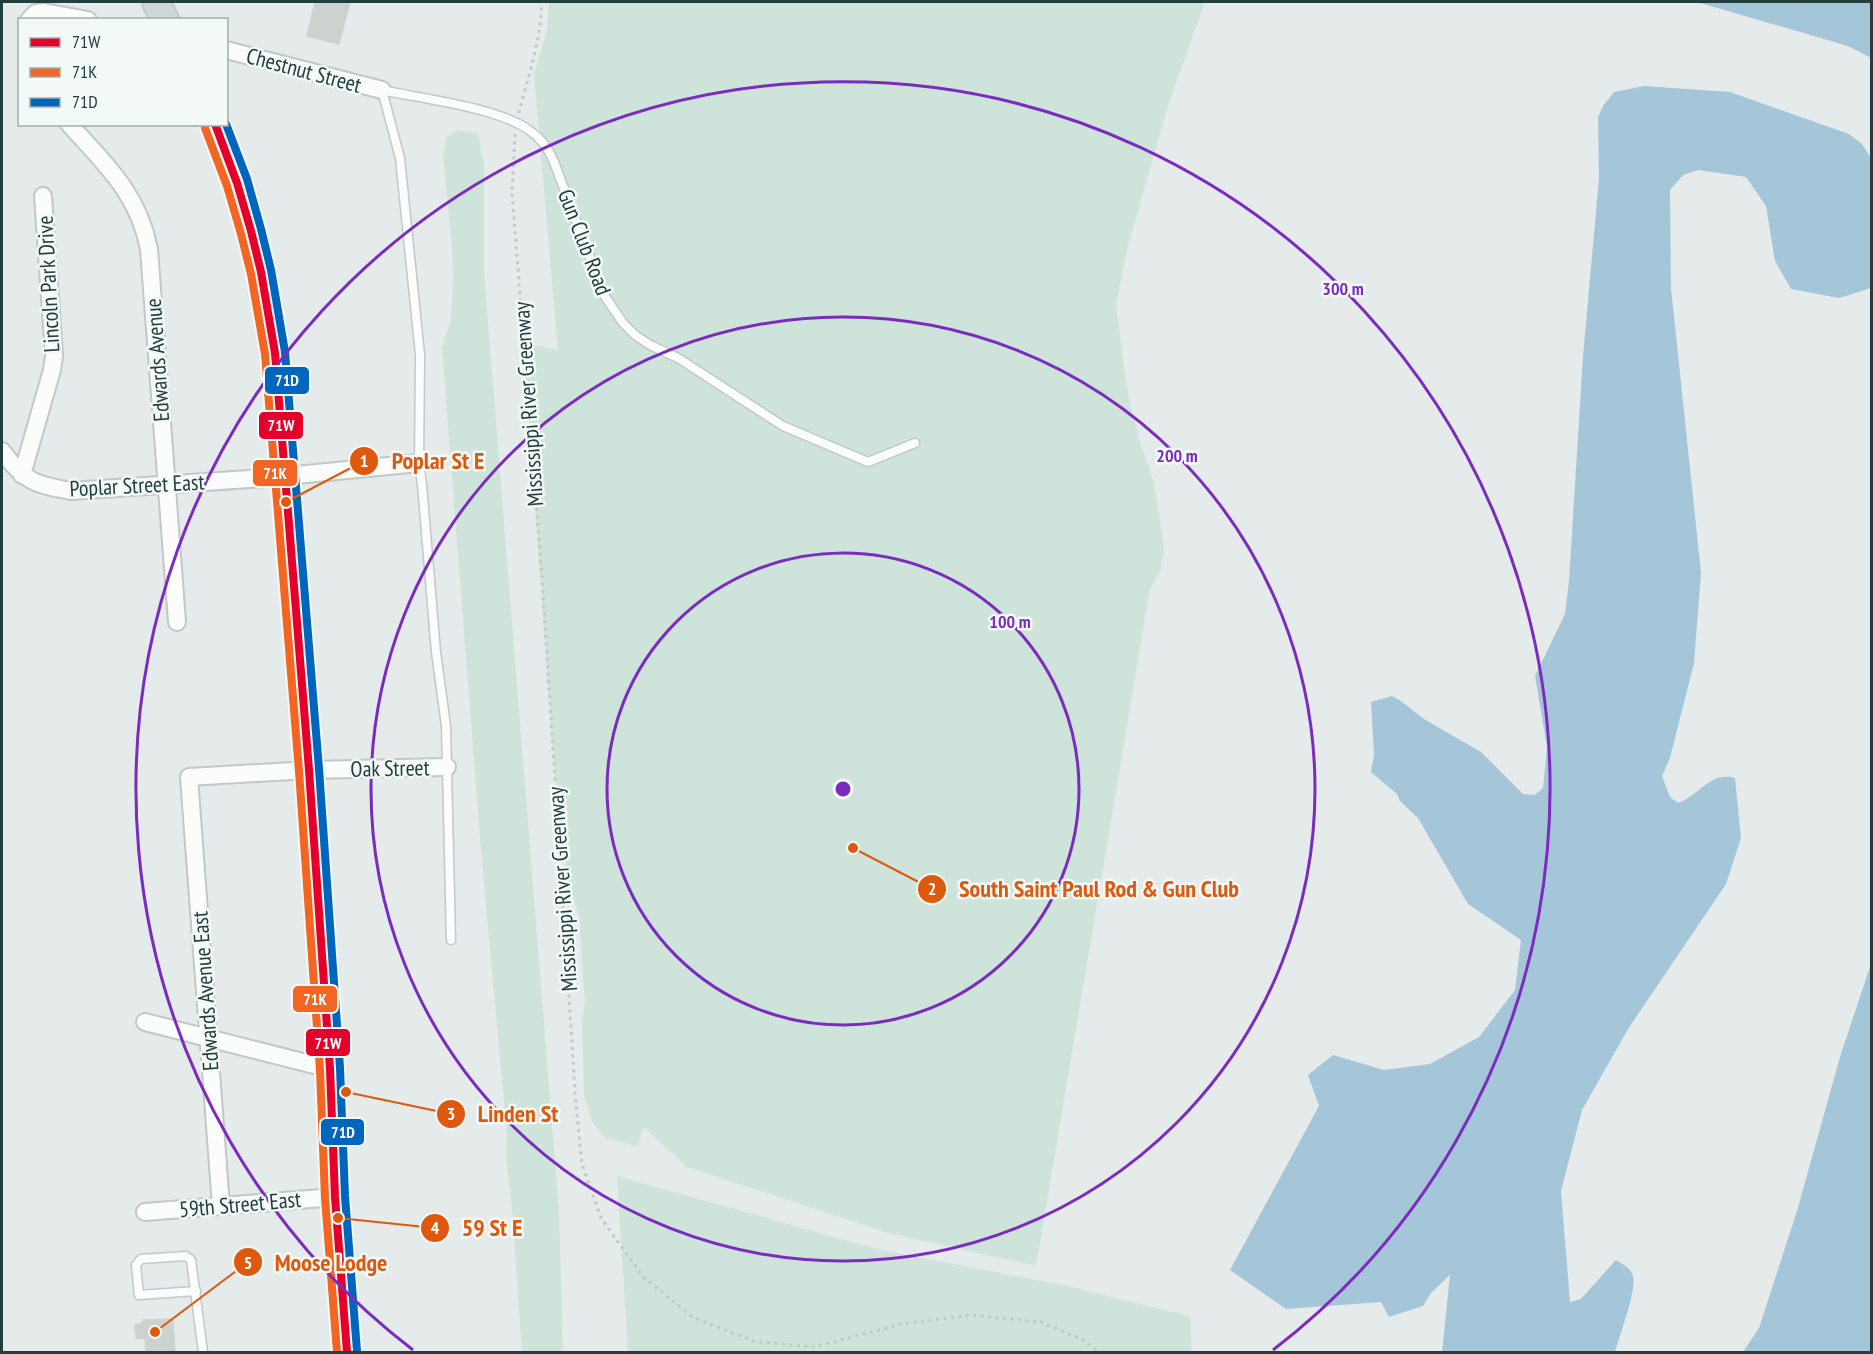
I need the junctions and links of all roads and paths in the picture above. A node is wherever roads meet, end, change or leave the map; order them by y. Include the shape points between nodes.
1 (156, 2) edge
2 (541, 2) edge
3 (31, 18) edge
4 (78, 18) edge
5 (164, 18) edge
6 (228, 51) edge
7 (382, 90) junction
8 (516, 123) junction
9 (71, 126) edge
10 (216, 126) edge
11 (43, 196) dead end
12 (915, 443) dead end
13 (2, 452) edge
14 (419, 463) junction
15 (22, 475) junction
16 (285, 476) junction
17 (166, 485) junction
18 (177, 622) dead end
19 (447, 767) junction
20 (309, 770) junction
21 (189, 777) joint
22 (451, 940) dead end
23 (145, 1022) dead end
24 (208, 1038) junction
25 (330, 1069) junction
26 (334, 1197) junction
27 (221, 1206) junction
28 (145, 1212) dead end
29 (196, 1291) junction
30 (203, 1353) edge
31 (348, 1353) edge
32 (1098, 1353) edge

1 - 5 main road
2 - 8 path, Mississippi River Greenway via 542,15
3 - 4 street via 36,13
6 - 7 street, Chestnut Street
7 - 8 lane, Gun Club Road via 489,112
7 - 14 lane via 400,158 420,355
8 - 12 lane, Gun Club Road via 529,129 549,149 604,295 635,335 783,426 868,462
8 - 32 path, Mississippi River Greenway via 512,192 576,1105 582,1164 601,1218 643,1277 694,1318 753,1341 813,1347 902,1324 971,1315 1041,1322 1083,1340
9 - 17 street, Edwards Avenue via 123,186 145,230
10 - 16 main road via 237,183 261,272 275,353
11 - 15 street, Lincoln Park Drive via 54,356
13 - 15 street, Poplar Street East
14 - 16 street, Poplar Street East
14 - 19 lane
15 - 17 street, Poplar Street East via 41,486 71,491
16 - 17 street, Poplar Street East
16 - 20 main road
17 - 18 street, Edwards Avenue
19 - 20 street, Oak Street
19 - 22 lane
20 - 21 street, Oak Street
20 - 25 main road
21 - 24 street, Edwards Avenue East
23 - 24 street
24 - 25 street
24 - 27 street, Edwards Avenue East
25 - 26 main road
26 - 27 street, 59th Street East
26 - 31 main road
27 - 28 street, 59th Street East
29 - 29 lane via 191,1260 186,1256 141,1260 136,1265 139,1295
29 - 30 lane

